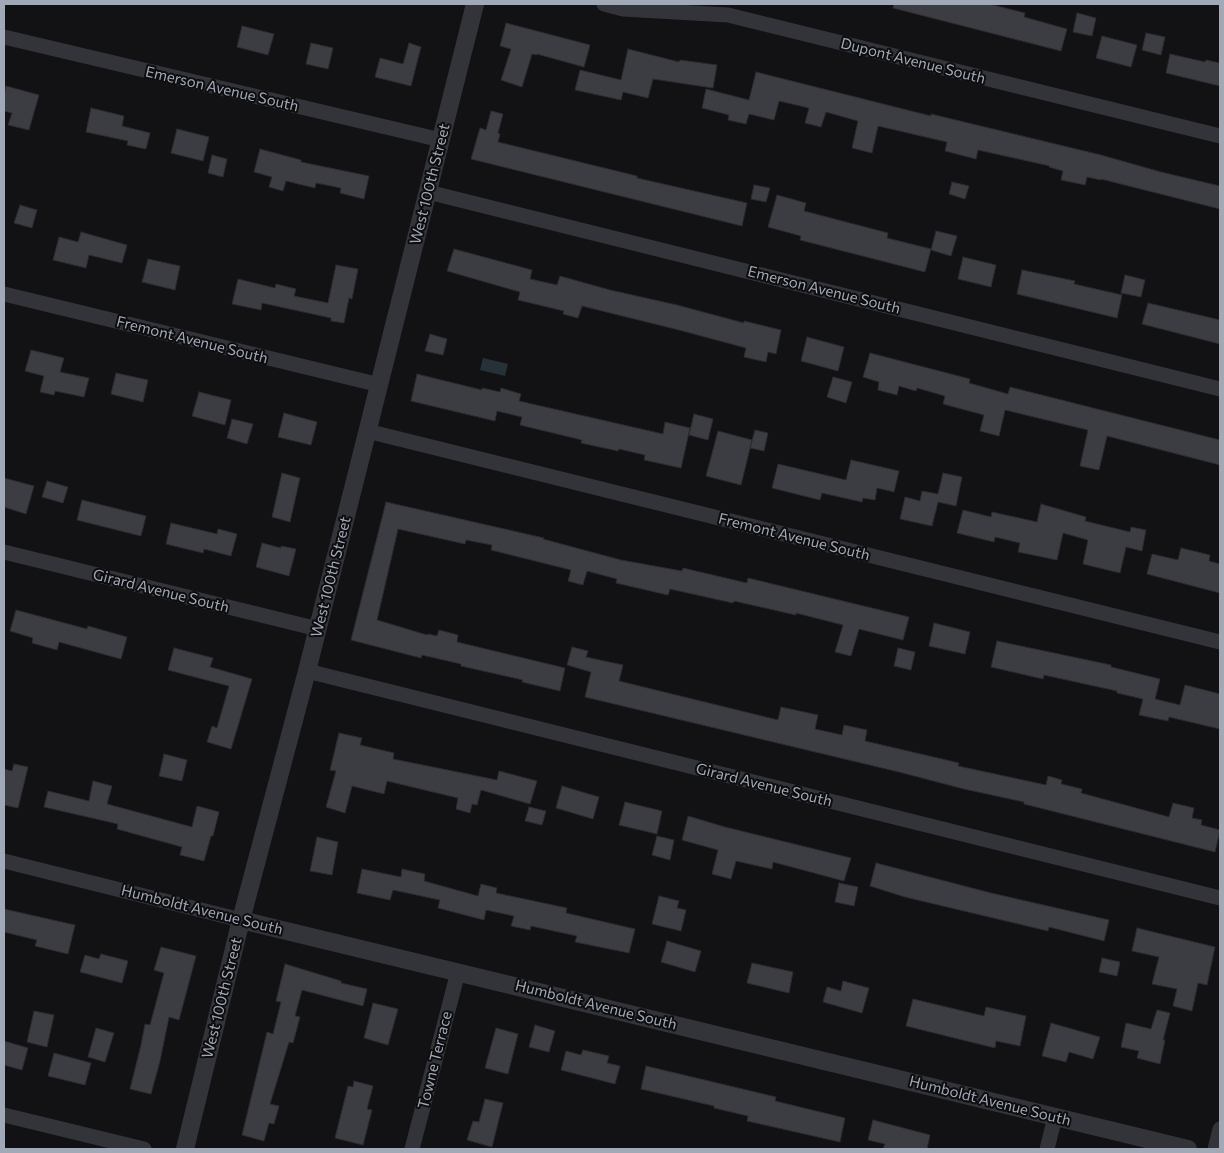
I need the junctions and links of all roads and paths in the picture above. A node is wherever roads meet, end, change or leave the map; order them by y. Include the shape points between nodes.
1 (475, 4) edge
2 (604, 4) edge
3 (4, 37) edge
4 (1220, 136) edge
5 (441, 140) junction
6 (428, 192) junction
7 (4, 294) edge
8 (380, 385) junction
9 (1220, 389) edge
10 (368, 431) junction
11 (4, 552) edge
12 (318, 629) junction
13 (1220, 642) edge
14 (308, 672) junction
15 (4, 861) edge
16 (1220, 898) edge
17 (240, 920) junction
18 (458, 972) junction
19 (4, 1115) edge
20 (1055, 1117) junction
21 (1220, 1129) edge
22 (144, 1149) edge
23 (185, 1149) edge
24 (412, 1149) edge
25 (1048, 1149) edge
26 (1188, 1149) edge
27 (1215, 1149) edge

1 - 5 street, West 100th Street
2 - 4 street, Dupont Avenue South via 728,15
3 - 5 street, Emerson Avenue South
5 - 6 street, West 100th Street
6 - 8 street, West 100th Street
6 - 9 street, Emerson Avenue South
7 - 8 street, Fremont Avenue South
8 - 10 street, West 100th Street
10 - 12 street, West 100th Street
10 - 13 street, Fremont Avenue South
11 - 12 street, Girard Avenue South
12 - 14 street, West 100th Street
14 - 16 street, Girard Avenue South
14 - 17 street, West 100th Street
15 - 17 street, Humboldt Avenue South
17 - 18 street, Humboldt Avenue South
17 - 23 street, West 100th Street
18 - 20 street, Humboldt Avenue South
18 - 24 street, Towne Terrace
19 - 22 street
20 - 25 street
20 - 26 street, Humboldt Avenue South
21 - 27 street

